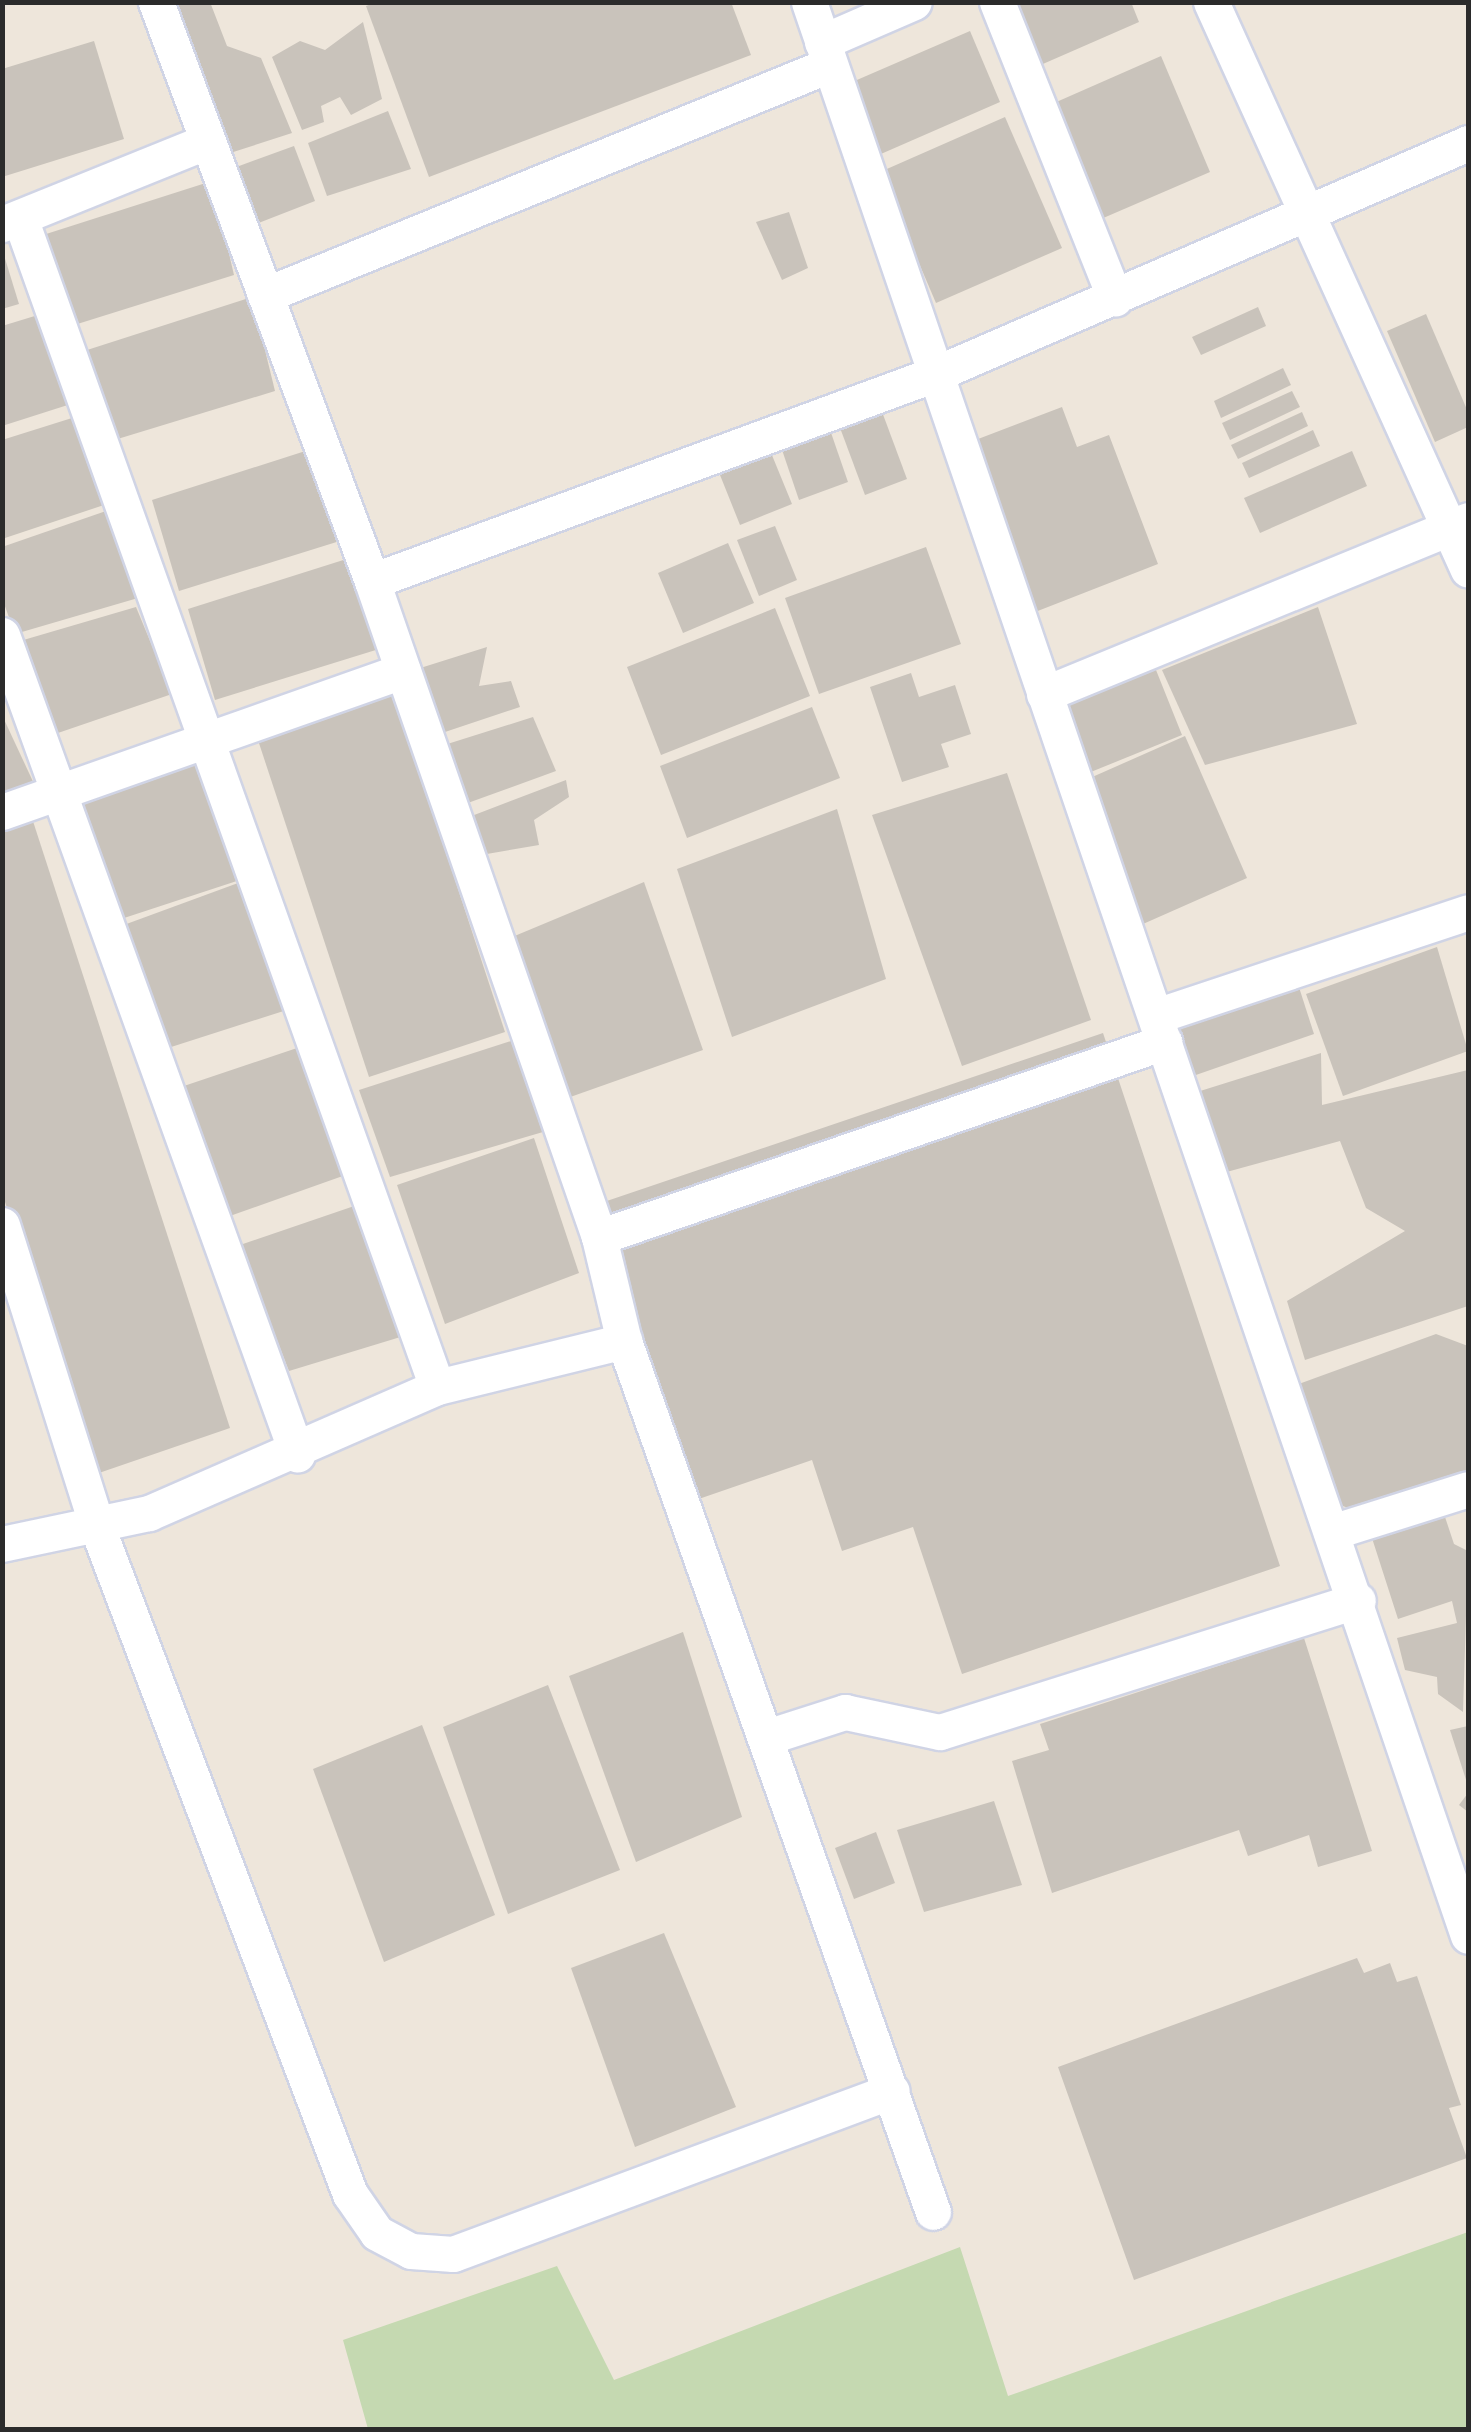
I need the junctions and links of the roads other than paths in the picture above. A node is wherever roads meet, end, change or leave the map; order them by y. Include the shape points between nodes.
1 (156, 2) edge
2 (808, 2) edge
3 (914, 2) edge
4 (997, 2) edge
5 (1210, 2) edge
6 (826, 53) junction
7 (207, 142) junction
8 (1468, 143) edge
9 (1308, 217) junction
10 (12, 221) edge
11 (266, 296) junction
12 (1115, 298) junction
13 (935, 374) junction
14 (1458, 524) edge
15 (1468, 570) edge
16 (372, 581) junction
17 (2, 634) edge
18 (403, 671) junction
19 (1044, 694) junction
20 (208, 740) junction
21 (60, 792) junction
22 (2, 812) edge
23 (1468, 912) edge
24 (1160, 1029) junction
25 (2, 1225) edge
26 (599, 1238) junction
27 (624, 1341) junction
28 (437, 1387) junction
29 (297, 1454) junction
30 (1468, 1489) edge
31 (98, 1527) junction
32 (1335, 1532) junction
33 (2, 1544) edge
34 (1358, 1600) junction
35 (766, 1738) junction
36 (1468, 1936) edge
37 (892, 2091) junction
38 (933, 2212) dead end

1 - 7 street
2 - 6 street
3 - 6 street
4 - 12 street
5 - 9 street
6 - 11 street
6 - 13 street
7 - 10 street
7 - 11 street
8 - 9 street
9 - 12 street
9 - 14 street
10 - 20 street
11 - 16 street
12 - 13 street
13 - 16 street
13 - 19 street
14 - 15 street
14 - 19 street
16 - 18 street
17 - 21 street
18 - 20 street
18 - 26 street
19 - 24 street
20 - 21 street
20 - 28 street
21 - 22 street
21 - 29 street
23 - 24 street
24 - 26 street
24 - 32 street
25 - 31 street
26 - 27 street
27 - 28 street
27 - 35 street
28 - 29 street
29 - 31 street
30 - 32 street
31 - 33 street
31 - 37 street via 350,2194 377,2233 412,2251 453,2254
32 - 34 street
34 - 35 street via 940,1732 845,1712
34 - 36 street
35 - 37 street
37 - 38 street

